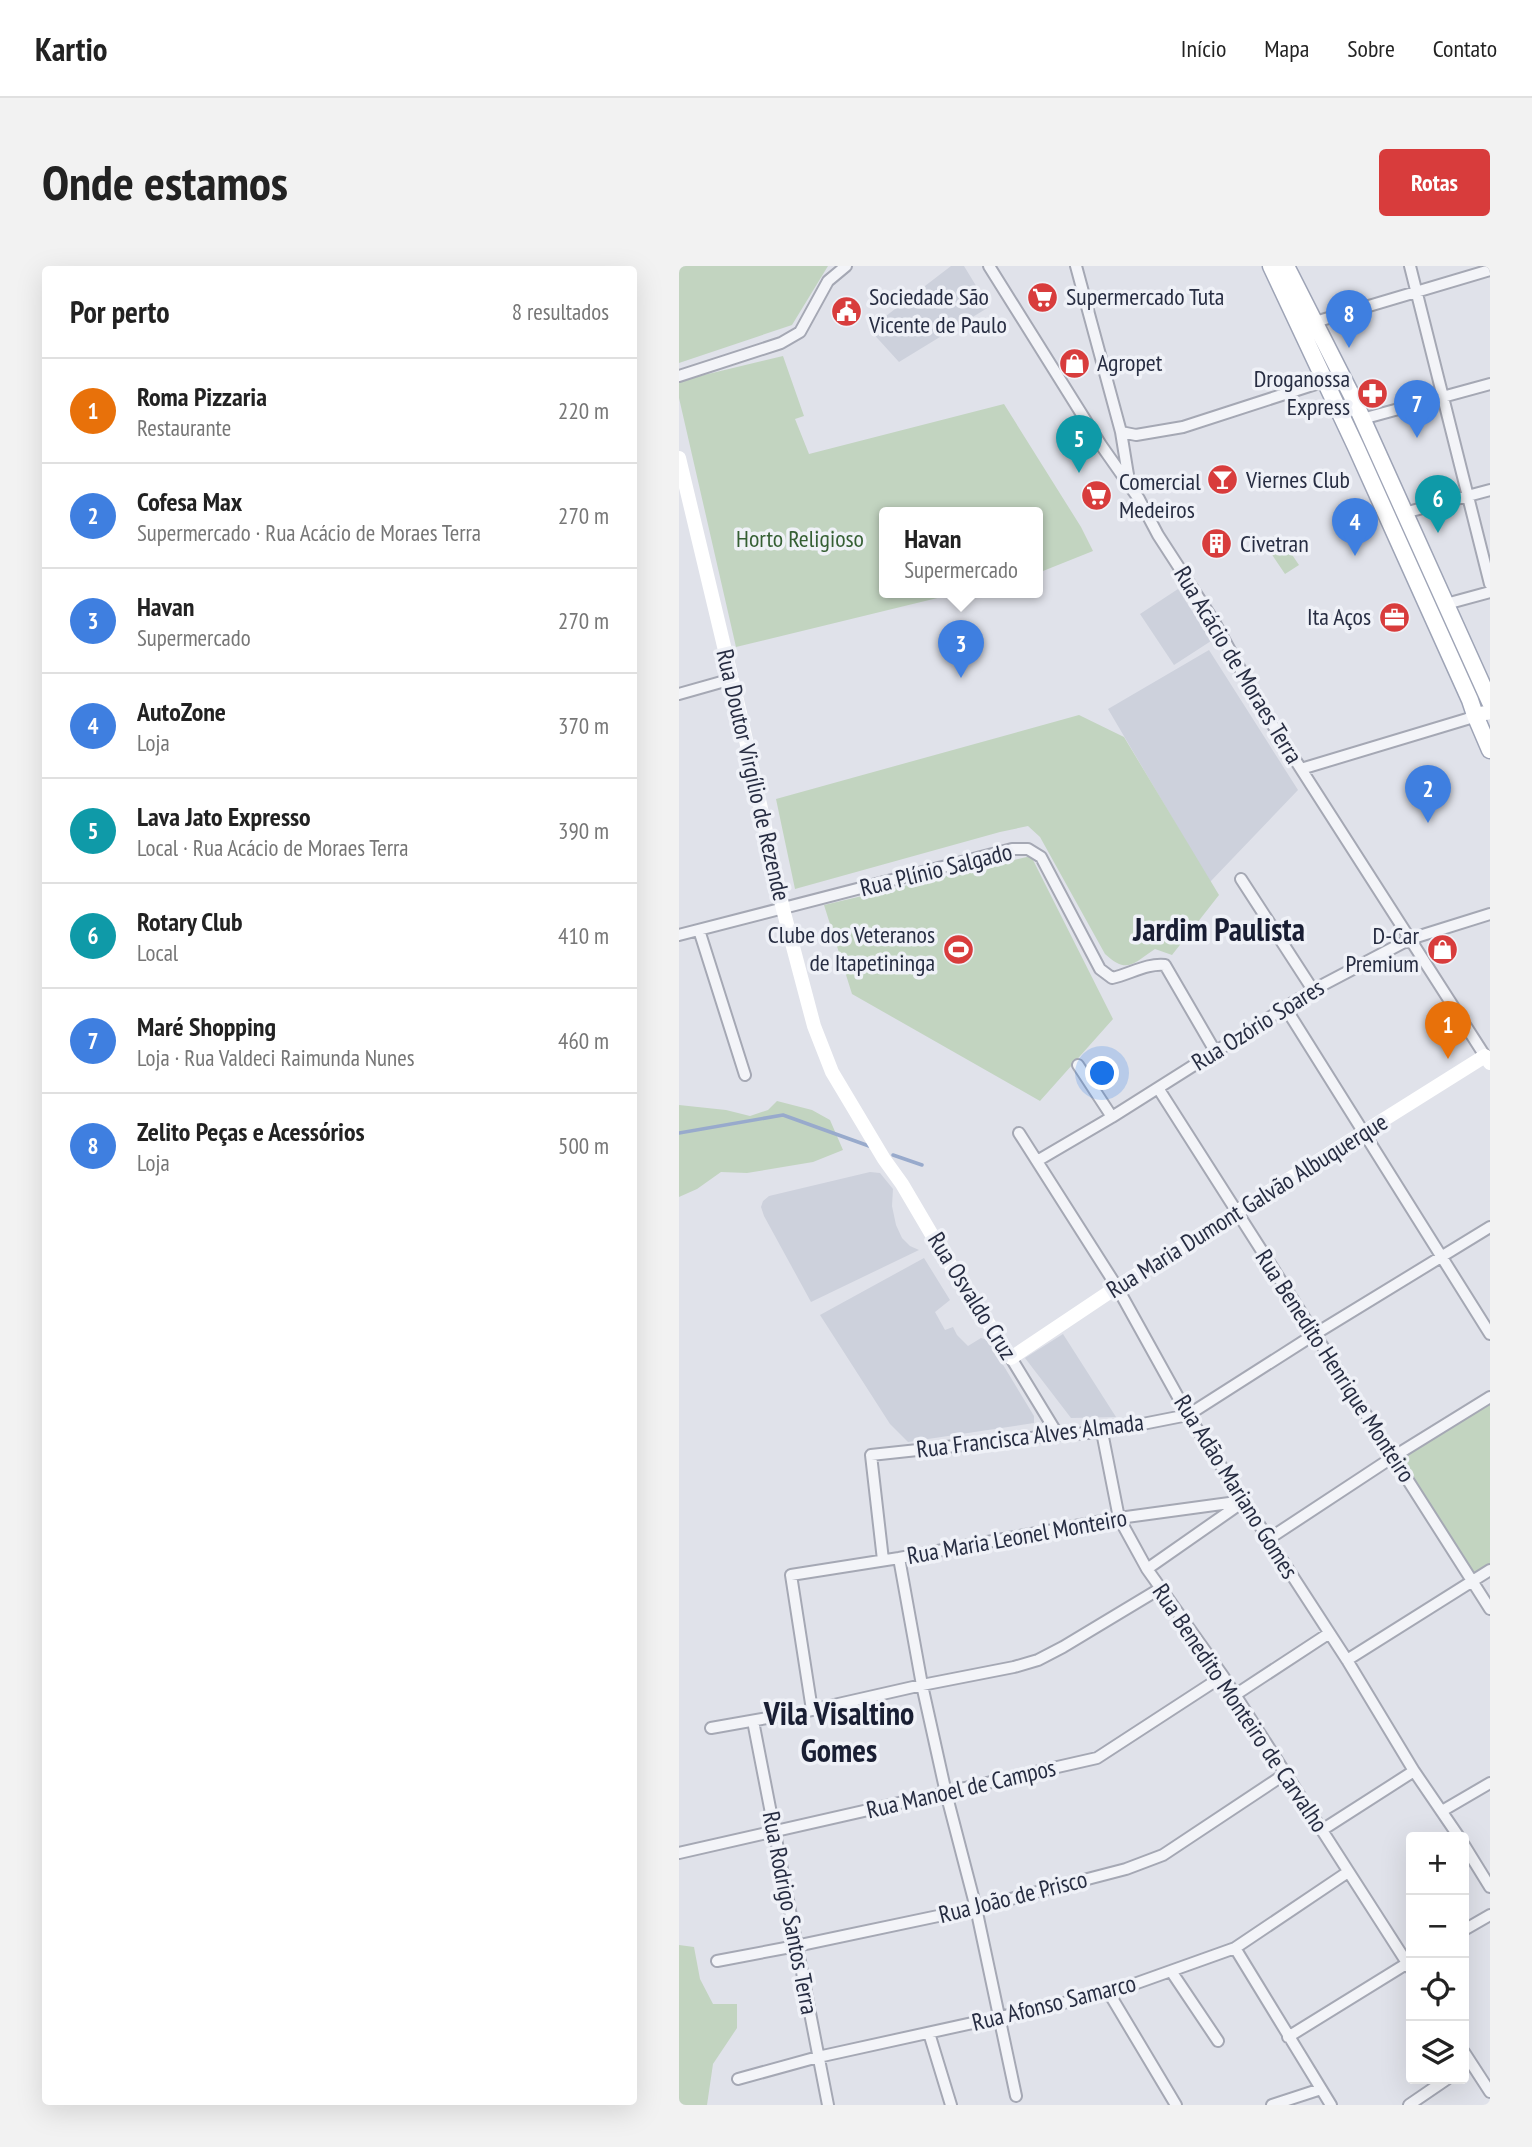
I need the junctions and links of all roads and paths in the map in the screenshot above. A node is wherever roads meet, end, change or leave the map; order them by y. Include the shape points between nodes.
1 (846, 266) edge
2 (989, 266) edge
3 (1076, 266) edge
4 (1271, 266) edge
5 (1286, 266) edge
6 (1410, 266) edge
7 (1490, 270) edge
8 (1415, 291) junction
9 (1315, 322) junction
10 (679, 376) edge
11 (1323, 376) junction
12 (1490, 384) edge
13 (1442, 398) junction
14 (1362, 419) junction
15 (1121, 432) junction
16 (1101, 445) junction
17 (679, 458) edge
18 (1130, 488) junction
19 (1490, 490) edge
20 (1468, 496) junction
21 (683, 497) edge
22 (1404, 513) junction
23 (1490, 584) edge
24 (1490, 592) edge
25 (1446, 604) junction
26 (732, 679) junction
27 (679, 694) edge
28 (1490, 702) edge
29 (1482, 713) edge
30 (1490, 750) edge
31 (1301, 769) junction
32 (1241, 879) dead end
33 (783, 909) junction
34 (1490, 914) edge
35 (699, 930) junction
36 (679, 935) edge
37 (1410, 939) junction
38 (1313, 989) junction
39 (1285, 1007) junction
40 (1215, 1051) junction
41 (1488, 1060) edge
42 (1078, 1065) dead end
43 (744, 1075) dead end
44 (1157, 1088) junction
45 (1112, 1117) junction
46 (1363, 1132) junction
47 (1019, 1133) dead end
48 (884, 1159) joint
49 (1037, 1161) junction
50 (1237, 1212) junction
51 (1490, 1227) edge
52 (1442, 1257) junction
53 (1117, 1287) junction
54 (1315, 1334) junction
55 (1490, 1334) edge
56 (1011, 1359) junction
57 (1490, 1397) edge
58 (1188, 1415) junction
59 (1102, 1432) junction
60 (1058, 1435) junction
61 (1394, 1457) junction
62 (1244, 1502) junction
63 (1207, 1507) junction
64 (1119, 1518) junction
65 (1214, 1522) junction
66 (1267, 1540) junction
67 (899, 1558) junction
68 (883, 1560) junction
69 (1147, 1569) junction
70 (1490, 1570) edge
71 (1472, 1581) junction
72 (1161, 1588) junction
73 (1490, 1609) edge
74 (1328, 1634) junction
75 (1346, 1660) junction
76 (1223, 1676) junction
77 (922, 1685) junction
78 (1235, 1695) junction
79 (812, 1710) junction
80 (753, 1721) junction
81 (711, 1728) dead end
82 (1413, 1771) junction
83 (1285, 1774) junction
84 (1490, 1783) edge
85 (946, 1793) junction
86 (1442, 1811) junction
87 (1322, 1830) junction
88 (773, 1831) junction
89 (1456, 1832) edge
90 (679, 1853) edge
91 (1469, 1853) edge
92 (1348, 1872) junction
93 (1490, 1886) edge
94 (976, 1908) junction
95 (1490, 1915) edge
96 (1469, 1927) edge
97 (796, 1946) junction
98 (1235, 1948) junction
99 (1406, 1958) edge
100 (717, 1961) dead end
101 (1406, 1966) edge
102 (1171, 1971) junction
103 (1109, 1993) junction
104 (1000, 2018) junction
105 (929, 2033) junction
106 (1288, 2037) junction
107 (1217, 2041) dead end
108 (818, 2057) junction
109 (1469, 2067) edge
110 (738, 2079) dead end
111 (1440, 2084) edge
112 (1321, 2089) junction
113 (1490, 2092) edge
114 (1016, 2096) dead end
115 (828, 2105) edge
116 (951, 2105) edge
117 (1176, 2105) edge
118 (1272, 2105) edge
119 (1331, 2105) edge
120 (1409, 2105) edge

1 - 10 street via 828,281 800,332 781,343
2 - 16 street, Rua Acácio de Moraes Terra
3 - 15 street
4 - 11 main road
5 - 9 main road
6 - 8 street
7 - 8 street
8 - 9 street
8 - 13 street
9 - 14 main road
11 - 15 street via 1183,427 1136,435
11 - 29 main road via 1470,700
12 - 13 street
13 - 14 street
13 - 20 street
14 - 22 main road
15 - 16 street
15 - 18 street
16 - 18 street, Rua Acácio de Moraes Terra
17 - 21 street, Rua Doutor Virgílio de Rezende
18 - 31 street, Rua Acácio de Moraes Terra
19 - 20 street
20 - 22 street
20 - 23 street
21 - 26 street, Rua Doutor Virgílio de Rezende
22 - 25 main road
24 - 25 street
25 - 28 main road
26 - 27 street
26 - 33 street, Rua Doutor Virgílio de Rezende
29 - 30 main road
29 - 31 street
31 - 37 street, Rua Acácio de Moraes Terra
32 - 38 street
33 - 35 street, Rua Plínio Salgado
33 - 40 street, Rua Plínio Salgado via 1012,849 1028,849 1041,857 1100,969 1112,978 1154,964 1165,965
33 - 48 street, Rua Doutor Virgílio de Rezende via 814,1026 832,1072
34 - 37 street, Rua Ozório Soares
35 - 36 street, Rua Plínio Salgado
35 - 43 street
37 - 38 street, Rua Ozório Soares
37 - 41 street, Rua Acácio de Moraes Terra
38 - 39 street, Rua Ozório Soares
39 - 40 street, Rua Ozório Soares
39 - 46 street
40 - 44 street, Rua Ozório Soares
41 - 46 street, Rua Maria Dumont Galvão Albuquerque
42 - 45 street
44 - 45 street, Rua Ozório Soares
44 - 50 street, Rua Benedito Henrique Monteiro
45 - 49 street, Rua Ozório Soares
46 - 50 street, Rua Maria Dumont Galvão Albuquerque
46 - 52 street
47 - 49 street, Rua Adão Mariano Gomes
48 - 56 street, Rua Osvaldo Cruz
49 - 53 street, Rua Adão Mariano Gomes
50 - 53 street, Rua Maria Dumont Galvão Albuquerque
50 - 54 street, Rua Benedito Henrique Monteiro
51 - 52 street
52 - 54 street
52 - 55 street
53 - 56 street, Rua Maria Dumont Galvão Albuquerque
53 - 58 street, Rua Adão Mariano Gomes
54 - 58 street
54 - 61 street, Rua Benedito Henrique Monteiro
56 - 60 street, Rua Osvaldo Cruz
57 - 61 street
58 - 59 street, Rua Francisca Alves Almada
58 - 62 street, Rua Adão Mariano Gomes
59 - 60 street, Rua Francisca Alves Almada
59 - 64 street, Rua Benedito Monteiro de Carvalho
60 - 68 street, Rua Francisca Alves Almada via 871,1455
61 - 66 street
61 - 71 street, Rua Benedito Henrique Monteiro
62 - 63 street, Rua Maria Leonel Monteiro
62 - 65 street
62 - 66 street, Rua Adão Mariano Gomes
63 - 64 street, Rua Maria Leonel Monteiro
63 - 65 street
64 - 67 street, Rua Maria Leonel Monteiro
64 - 69 street, Rua Benedito Monteiro de Carvalho
65 - 69 street
66 - 74 street, Rua Adão Mariano Gomes
67 - 68 street, Rua Maria Leonel Monteiro
67 - 77 street
68 - 79 street, Rua Maria Leonel Monteiro via 791,1575
69 - 72 street, Rua Benedito Monteiro de Carvalho
70 - 71 street
71 - 73 street, Rua Benedito Henrique Monteiro
71 - 75 street
72 - 76 street, Rua Benedito Monteiro de Carvalho
72 - 77 street via 1038,1660
74 - 75 street, Rua Adão Mariano Gomes
74 - 78 street
75 - 82 street, Rua Adão Mariano Gomes
76 - 78 street, Rua Benedito Monteiro de Carvalho
76 - 85 street, Rua Manoel de Campos via 1097,1758
77 - 79 street
77 - 85 street
78 - 83 street, Rua Benedito Monteiro de Carvalho
79 - 80 street
80 - 81 street
80 - 88 street, Rua Rodrigo Santos Terra
82 - 86 street, Rua Adão Mariano Gomes
82 - 87 street
83 - 87 street, Rua Benedito Monteiro de Carvalho
83 - 94 street, Rua João de Prisco via 1163,1855
84 - 86 street
85 - 88 street, Rua Manoel de Campos
85 - 94 street
86 - 89 street, Rua Adão Mariano Gomes
87 - 92 street, Rua Benedito Monteiro de Carvalho
88 - 90 street, Rua Manoel de Campos
88 - 97 street, Rua Rodrigo Santos Terra
91 - 93 street
92 - 98 street, Rua Afonso Samarco
92 - 99 street, Rua Benedito Monteiro de Carvalho
94 - 97 street, Rua João de Prisco
94 - 104 street
95 - 96 street
97 - 100 street, Rua João de Prisco
97 - 108 street, Rua Rodrigo Santos Terra
98 - 102 street, Rua Afonso Samarco
98 - 106 street
101 - 106 street
102 - 103 street, Rua Afonso Samarco
102 - 107 street
103 - 104 street, Rua Afonso Samarco
103 - 117 street
104 - 105 street, Rua Afonso Samarco
104 - 114 street
105 - 108 street, Rua Afonso Samarco
105 - 116 street
106 - 112 street
108 - 110 street, Rua Afonso Samarco
108 - 115 street, Rua Rodrigo Santos Terra
109 - 113 street
111 - 120 street
112 - 118 street
112 - 119 street

